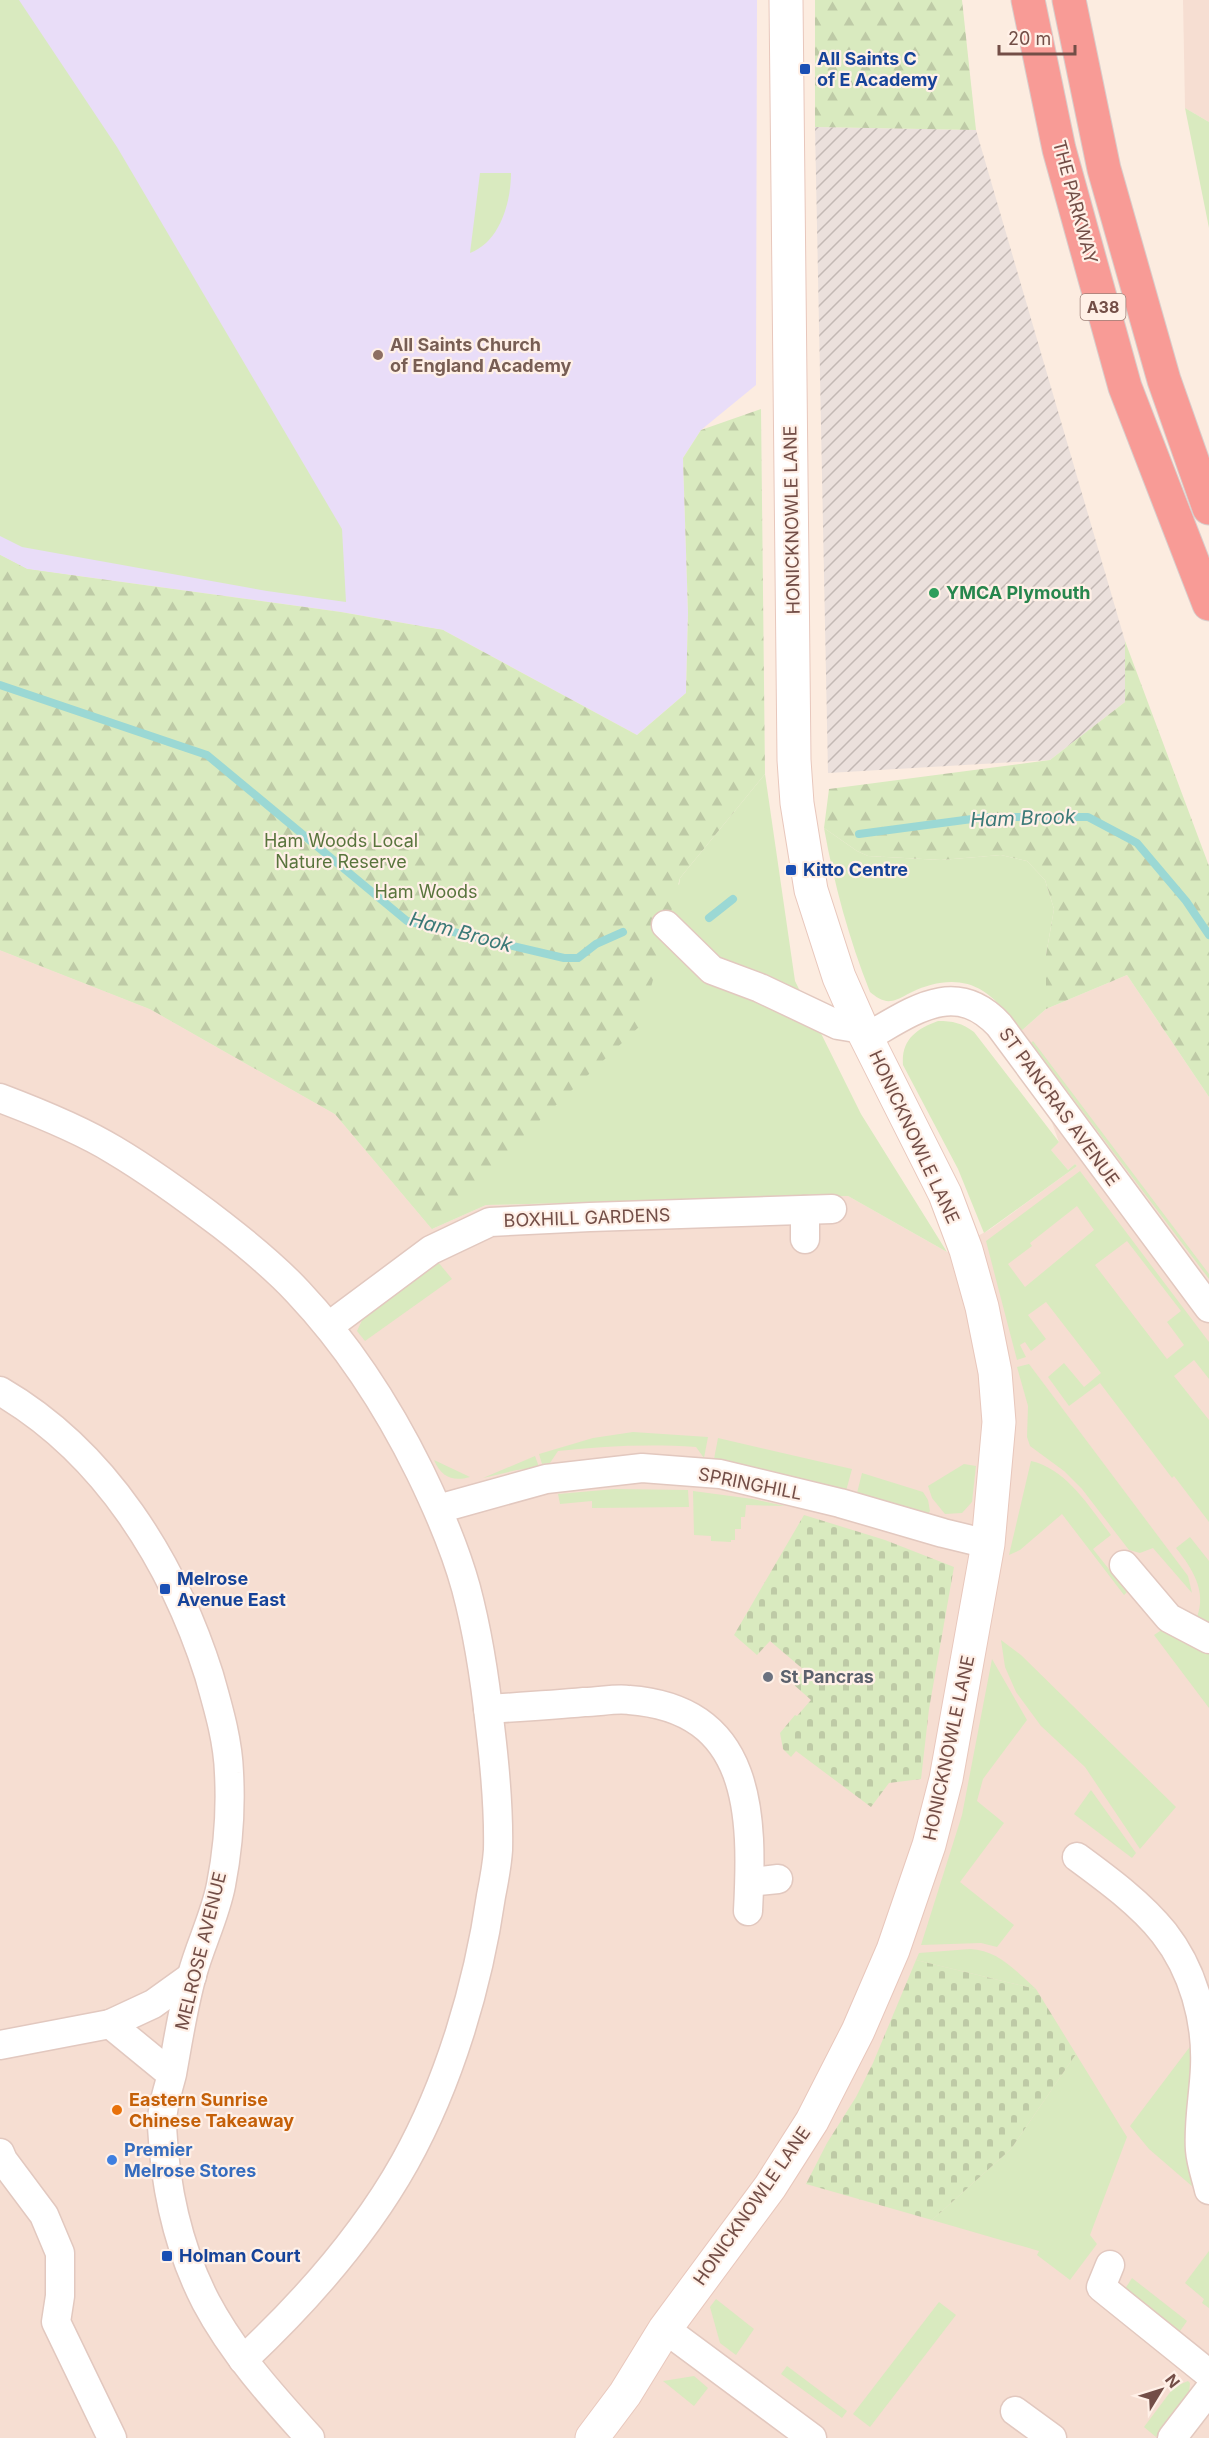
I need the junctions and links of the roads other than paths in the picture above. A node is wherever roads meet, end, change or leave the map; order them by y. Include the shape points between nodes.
1 (786, 0) edge
2 (1028, 0) edge
3 (1069, 0) edge
4 (1209, 508) edge
5 (1209, 604) edge
6 (666, 925) dead end
7 (864, 1033) junction
8 (0, 1098) edge
9 (805, 1239) dead end
10 (1209, 1308) edge
11 (329, 1326) junction
12 (0, 1391) edge
13 (438, 1509) junction
14 (988, 1544) junction
15 (1124, 1565) dead end
16 (1209, 1640) edge
17 (488, 1709) junction
18 (1077, 1857) dead end
19 (778, 1880) dead end
20 (750, 1882) junction
21 (748, 1911) dead end
22 (192, 1976) junction
23 (110, 2024) junction
24 (0, 2045) edge
25 (171, 2074) junction
26 (0, 2153) edge
27 (1209, 2190) edge
28 (1110, 2265) dead end
29 (665, 2329) junction
30 (243, 2360) junction
31 (1209, 2374) edge
32 (1209, 2390) edge
33 (1015, 2411) dead end
34 (112, 2438) edge
35 (310, 2438) edge
36 (592, 2438) edge
37 (812, 2438) edge
38 (1052, 2438) edge
39 (1172, 2438) edge

1 - 7 street, HONICKNOWLE LANE via 795,782 811,890 839,977
2 - 5 highway, THE PARKWAY / A38 via 1059,149 1125,387
3 - 4 highway, THE PARKWAY / A38 via 1104,169 1164,380
6 - 7 street, HONICKNOWLE LANE via 712,970
7 - 10 street, ST PANCRAS AVENUE via 943,1000 971,1003 987,1012
7 - 14 street, HONICKNOWLE LANE via 945,1194 982,1307 999,1411
8 - 11 street via 111,1148 196,1205 260,1255
9 - 11 street, BOXHILL GARDENS via 818,1210 490,1222 431,1250
11 - 13 street via 403,1437
12 - 22 street, MELROSE AVENUE via 66,1439 112,1490 156,1552 202,1654 219,1709 229,1772 228,1807 220,1887
13 - 14 street, SPRINGHILL via 546,1479 642,1468 720,1474
13 - 17 street via 465,1585 480,1649
14 - 29 street, HONICKNOWLE LANE via 946,1779 929,1845 893,1950 852,2045 812,2121 770,2187
15 - 16 street via 1169,1618
17 - 20 street via 629,1700 673,1708 708,1728 733,1761 745,1793
17 - 30 street via 497,1788 498,1853 486,1933 468,2007 445,2076 405,2161 361,2230 282,2323
18 - 27 street via 1164,1933 1197,1998 1205,2065 1200,2150
19 - 20 street
20 - 21 street
22 - 23 street via 153,2004
22 - 25 street, MELROSE AVENUE
23 - 24 street
23 - 25 street
25 - 30 street, MELROSE AVENUE via 162,2122 169,2189 182,2246 206,2302
26 - 34 street via 44,2214 60,2253 56,2322
28 - 31 street via 1101,2287
29 - 36 street, HONICKNOWLE LANE
29 - 37 street
30 - 35 street, MELROSE AVENUE
32 - 39 street
33 - 38 street

